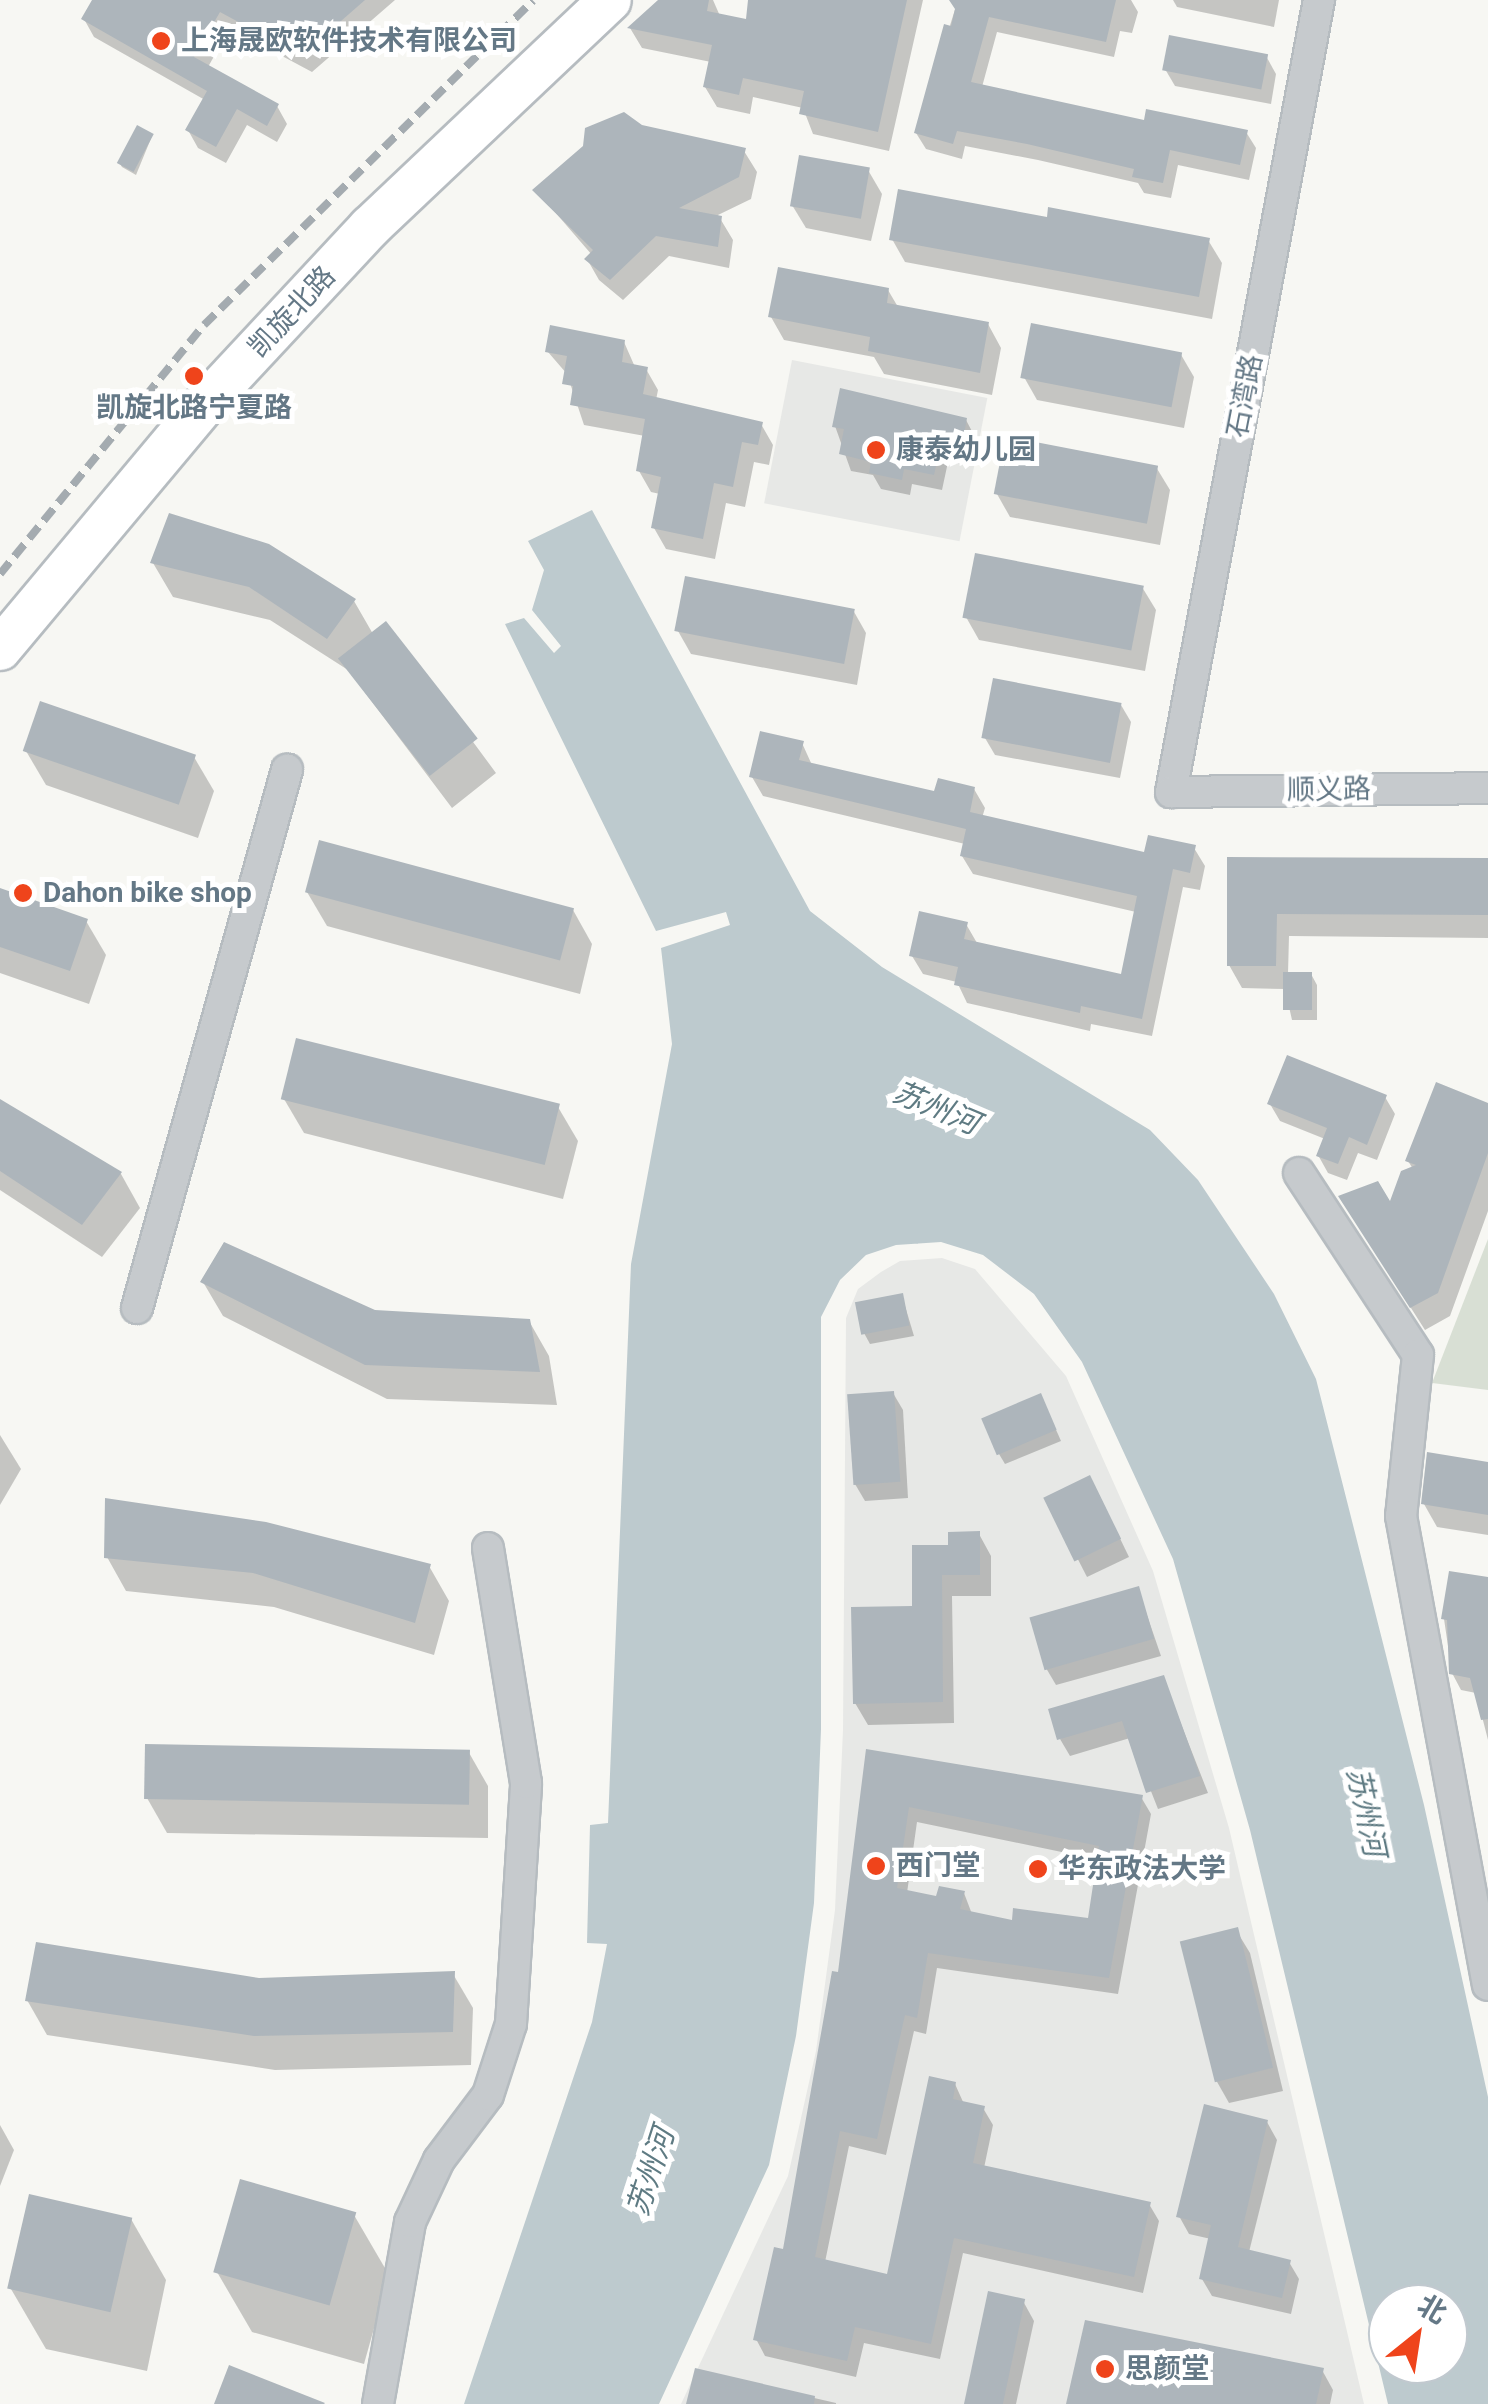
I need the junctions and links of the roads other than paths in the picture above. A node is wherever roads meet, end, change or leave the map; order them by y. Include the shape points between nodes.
1 (610, 0) edge
2 (1319, 0) edge
3 (0, 648) edge
4 (287, 770) dead end
5 (1488, 788) edge
6 (1171, 792) joint
7 (1299, 1173) dead end
8 (137, 1308) dead end
9 (488, 1548) dead end
10 (1488, 1986) edge
11 (378, 2404) edge

1 - 3 street, 凯旋北路 via 370,228 205,404
2 - 6 street, 石湾路
4 - 8 street
5 - 6 street, 顺义路
7 - 10 street via 1418,1355 1401,1516
9 - 11 street via 526,1783 511,2024 488,2095 439,2160 410,2222

